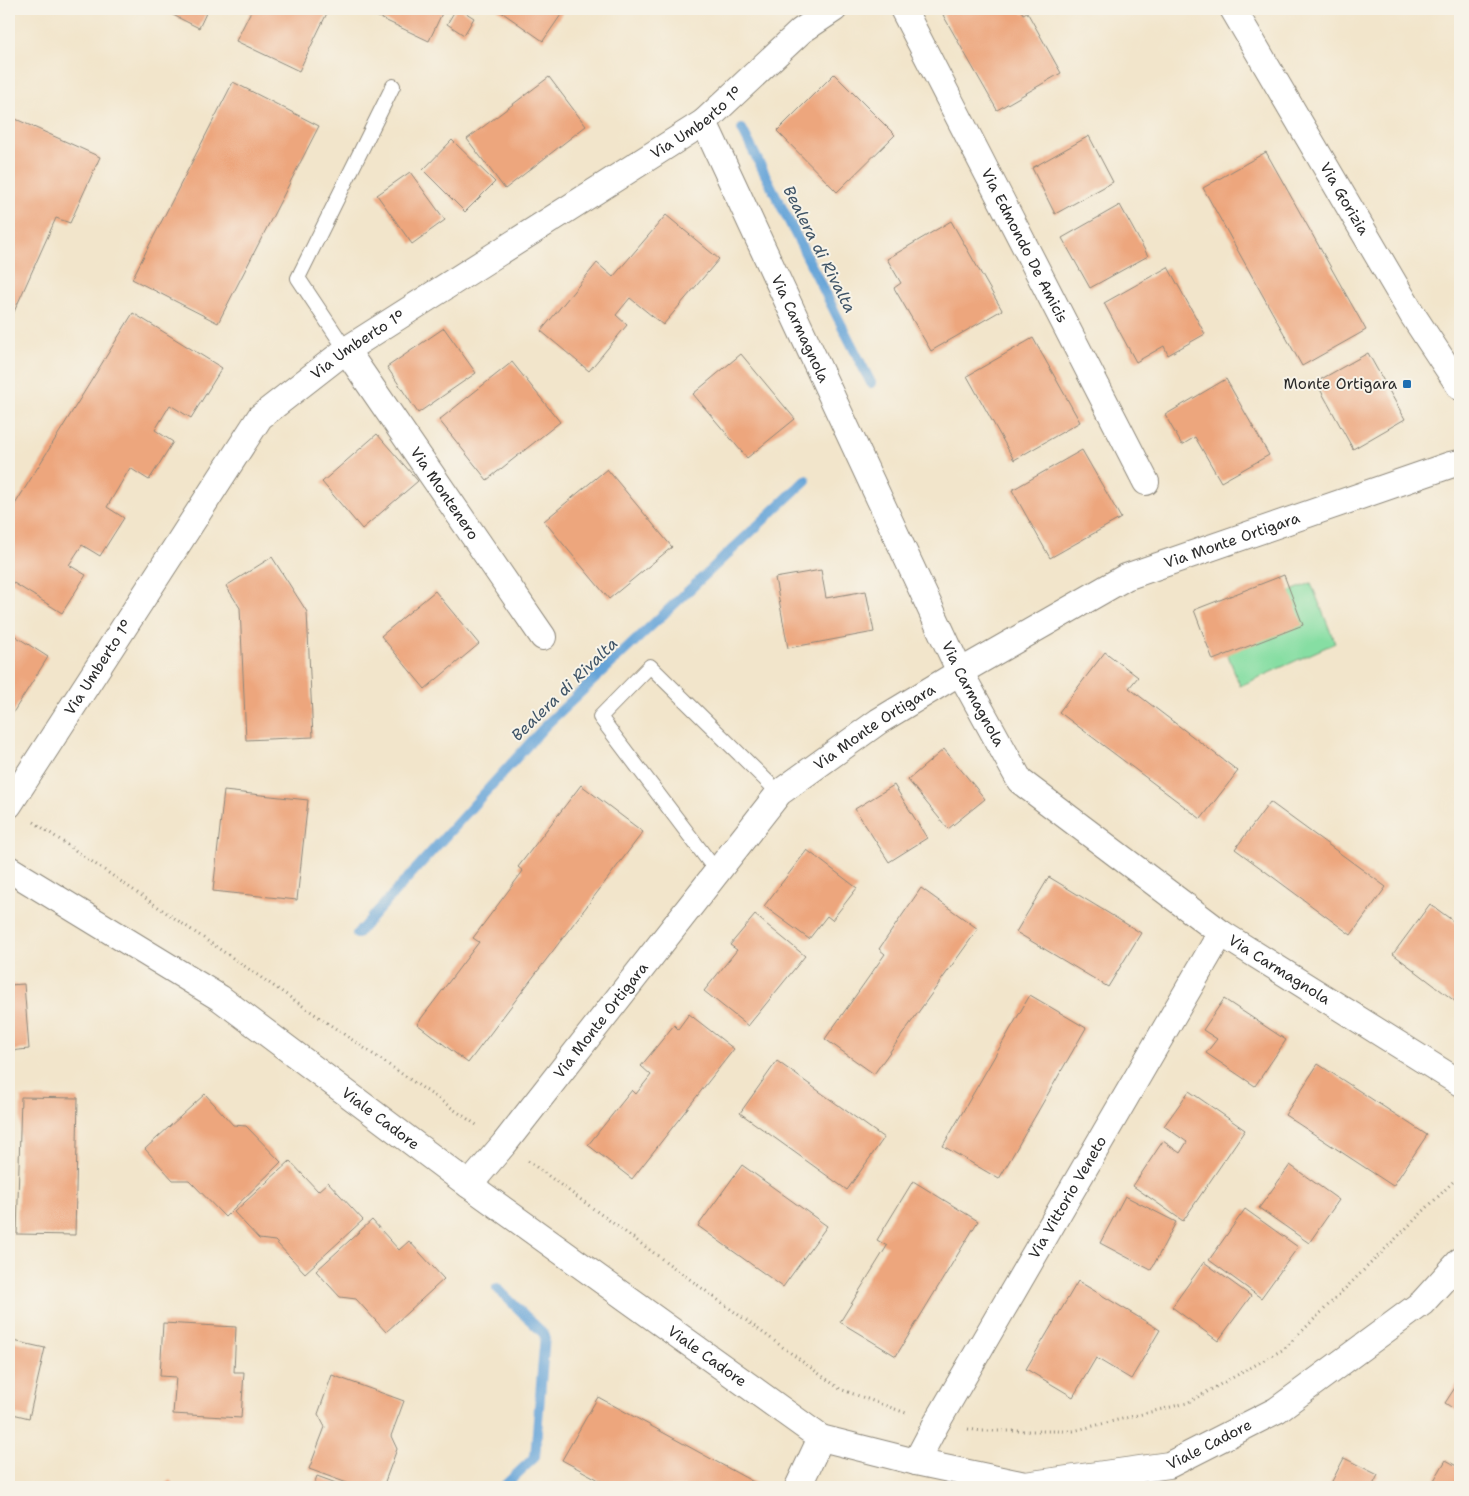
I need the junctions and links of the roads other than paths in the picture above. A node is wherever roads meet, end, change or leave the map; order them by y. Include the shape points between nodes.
1 (834, 9) edge
2 (903, 9) edge
3 (1233, 9) edge
4 (393, 86) dead end
5 (704, 122) junction
6 (346, 350) junction
7 (1460, 387) edge
8 (1460, 463) edge
9 (1146, 482) dead end
10 (543, 637) dead end
11 (960, 672) junction
12 (779, 793) junction
13 (9, 805) edge
14 (9, 869) edge
15 (717, 872) junction
16 (1222, 933) junction
17 (1460, 1083) edge
18 (469, 1185) junction
19 (1460, 1261) edge
20 (821, 1438) junction
21 (916, 1462) junction
22 (1169, 1476) edge
23 (798, 1487) edge

1 - 5 street, Via Umberto 1° via 800,31
2 - 9 street, Via Edmondo De Amicis
3 - 7 street, Via Gorizia via 1412,314
4 - 6 lane via 298,278
5 - 6 street, Via Umberto 1°
5 - 11 street, Via Carmagnola
6 - 10 street, Via Montenero
6 - 13 street, Via Umberto 1° via 260,417
8 - 11 street, Via Monte Ortigara via 1126,577
11 - 12 street, Via Monte Ortigara via 879,721
11 - 16 street, Via Carmagnola via 1020,781
12 - 15 street, Via Monte Ortigara
12 - 15 lane via 650,666 600,717
14 - 18 street, Viale Cadore via 220,998
15 - 18 street, Via Monte Ortigara
16 - 17 street, Via Carmagnola
16 - 21 street, Via Vittorio Veneto
18 - 20 street, Viale Cadore
19 - 22 street, Viale Cadore via 1422,1303 1277,1410
20 - 21 street, Viale Cadore
20 - 23 street
21 - 22 street, Viale Cadore via 1025,1485

